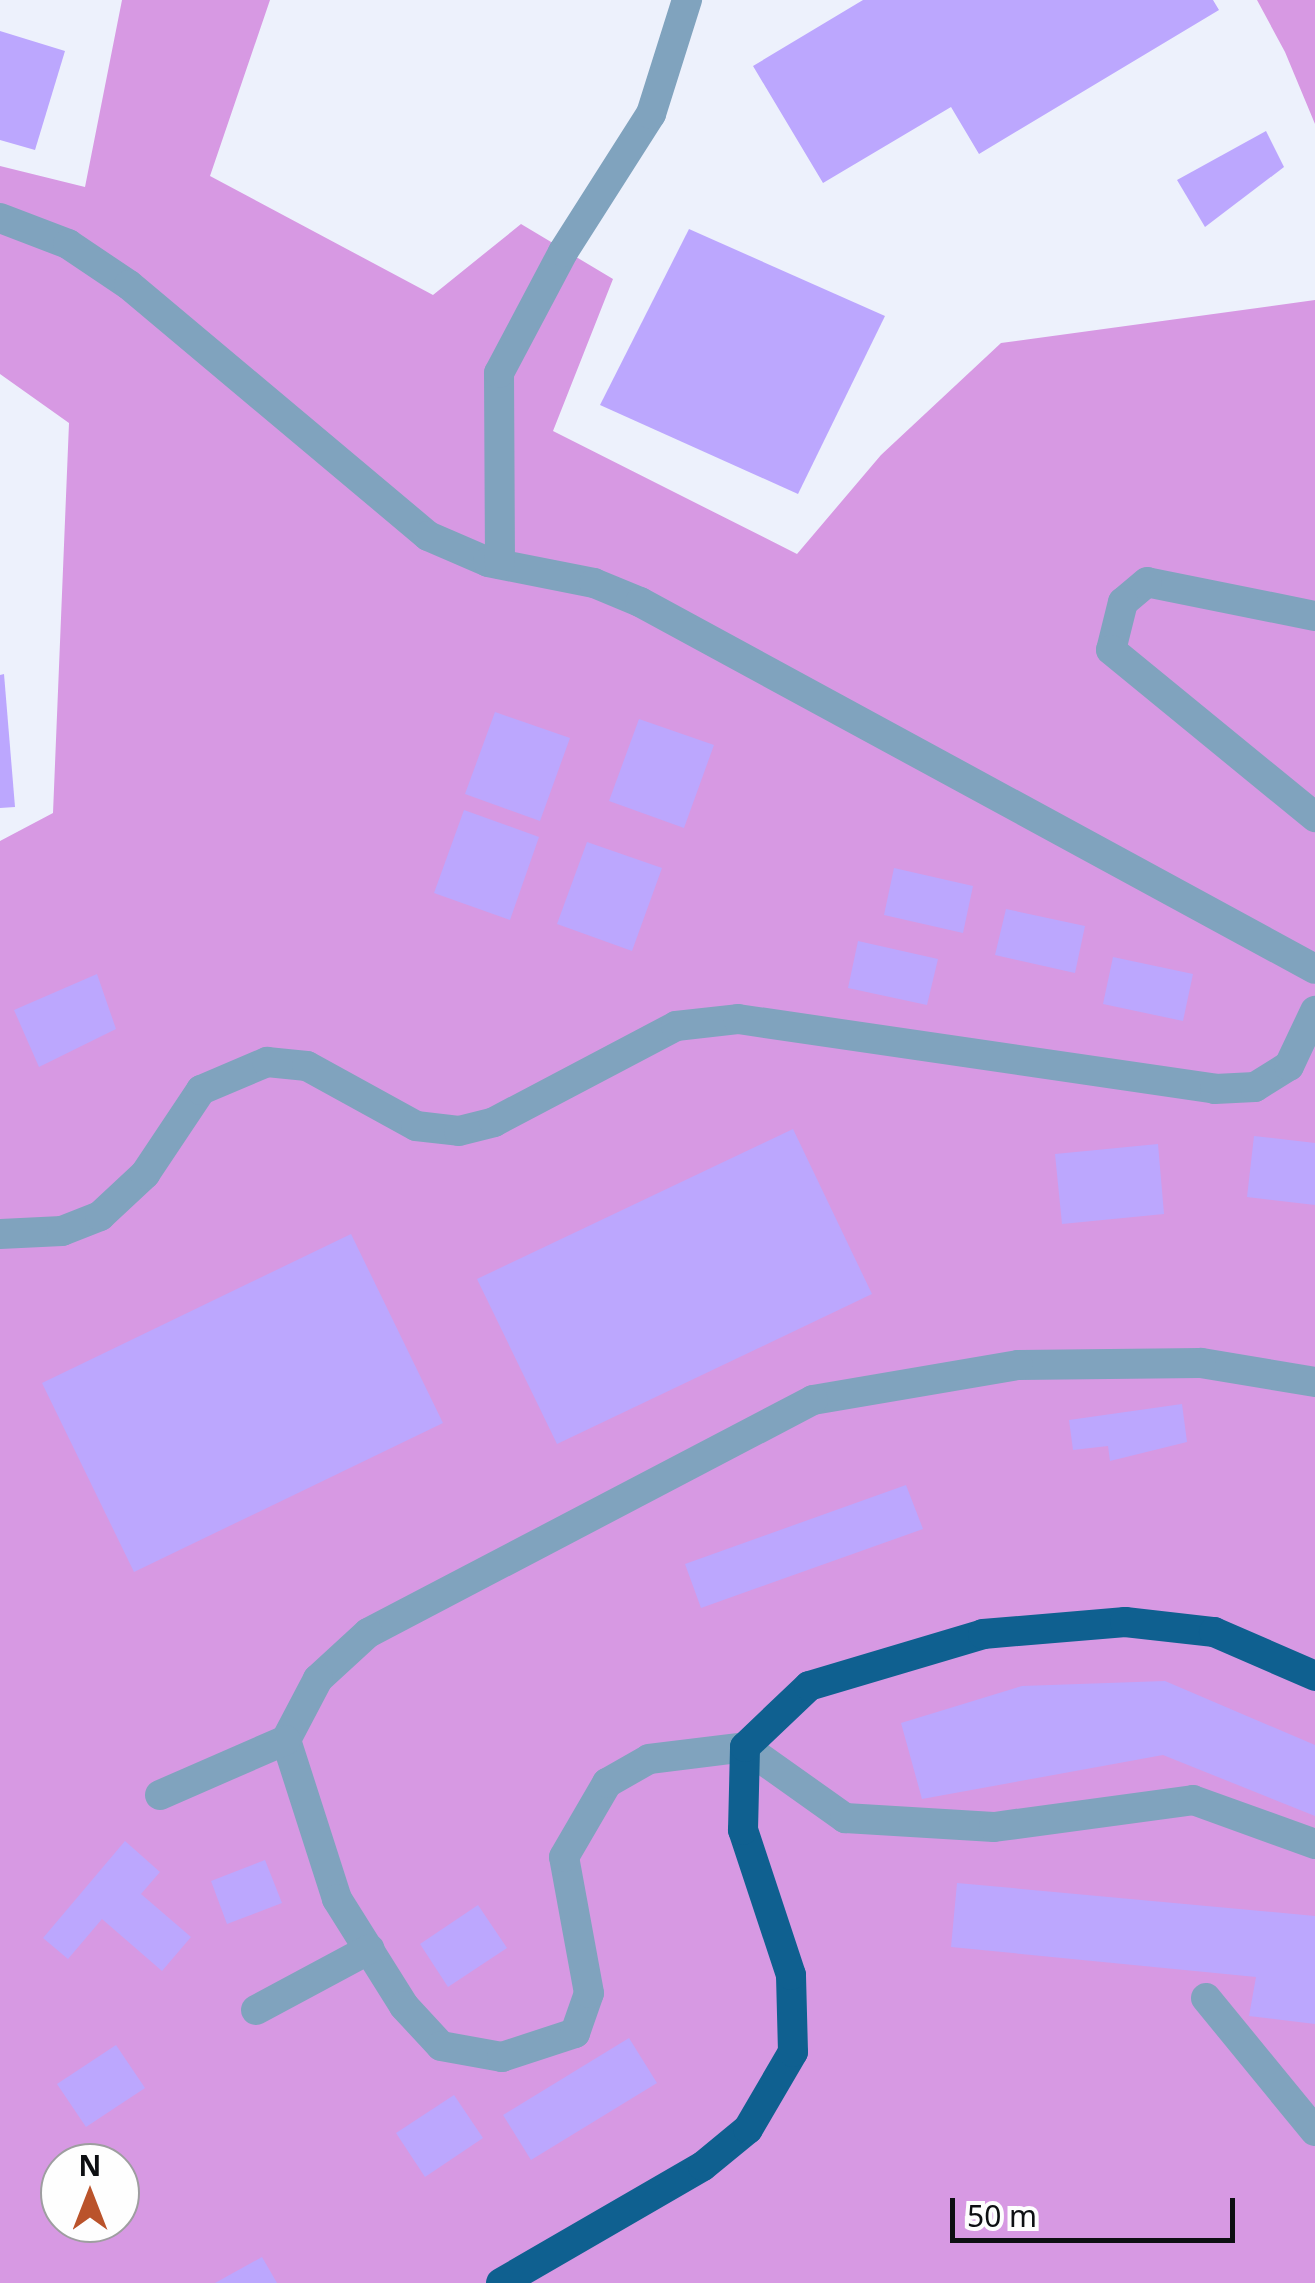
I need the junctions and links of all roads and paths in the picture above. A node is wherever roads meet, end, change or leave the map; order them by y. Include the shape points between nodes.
1 (687, 0) edge
2 (0, 218) edge
3 (500, 564) junction
4 (1315, 616) edge
5 (1315, 817) edge
6 (1315, 969) edge
7 (1315, 1011) edge
8 (0, 1234) edge
9 (1315, 1382) edge
10 (1315, 1676) edge
11 (286, 1740) junction
12 (745, 1747) junction
13 (160, 1795) dead end
14 (1315, 1844) edge
15 (370, 1949) junction
16 (1206, 1998) dead end
17 (256, 2010) dead end
18 (1315, 2131) edge
19 (501, 2283) edge

1 - 3 street via 651,114 563,252 499,372
2 - 3 street via 68,244 128,284 428,536
3 - 6 street via 594,583 640,602
4 - 5 street via 1147,582 1123,602 1111,650
7 - 8 street via 1289,1066 1255,1087 1215,1089 738,1019 676,1026 494,1122 459,1131 416,1126 308,1066 267,1062 201,1090 145,1174 100,1216 62,1231
9 - 11 street via 1201,1363 1018,1365 813,1400 368,1633 318,1680
10 - 12 main road via 1214,1632 1125,1622 984,1634 809,1686
11 - 13 street
11 - 15 street via 337,1899
12 - 14 street via 844,1818 994,1827 1193,1800
12 - 15 street via 649,1759 607,1782 564,1857 589,1993 575,2033 502,2057 440,2046 404,2006
12 - 19 main road via 743,1830 791,1975 793,2052 748,2129 703,2166
15 - 17 street
16 - 18 street

